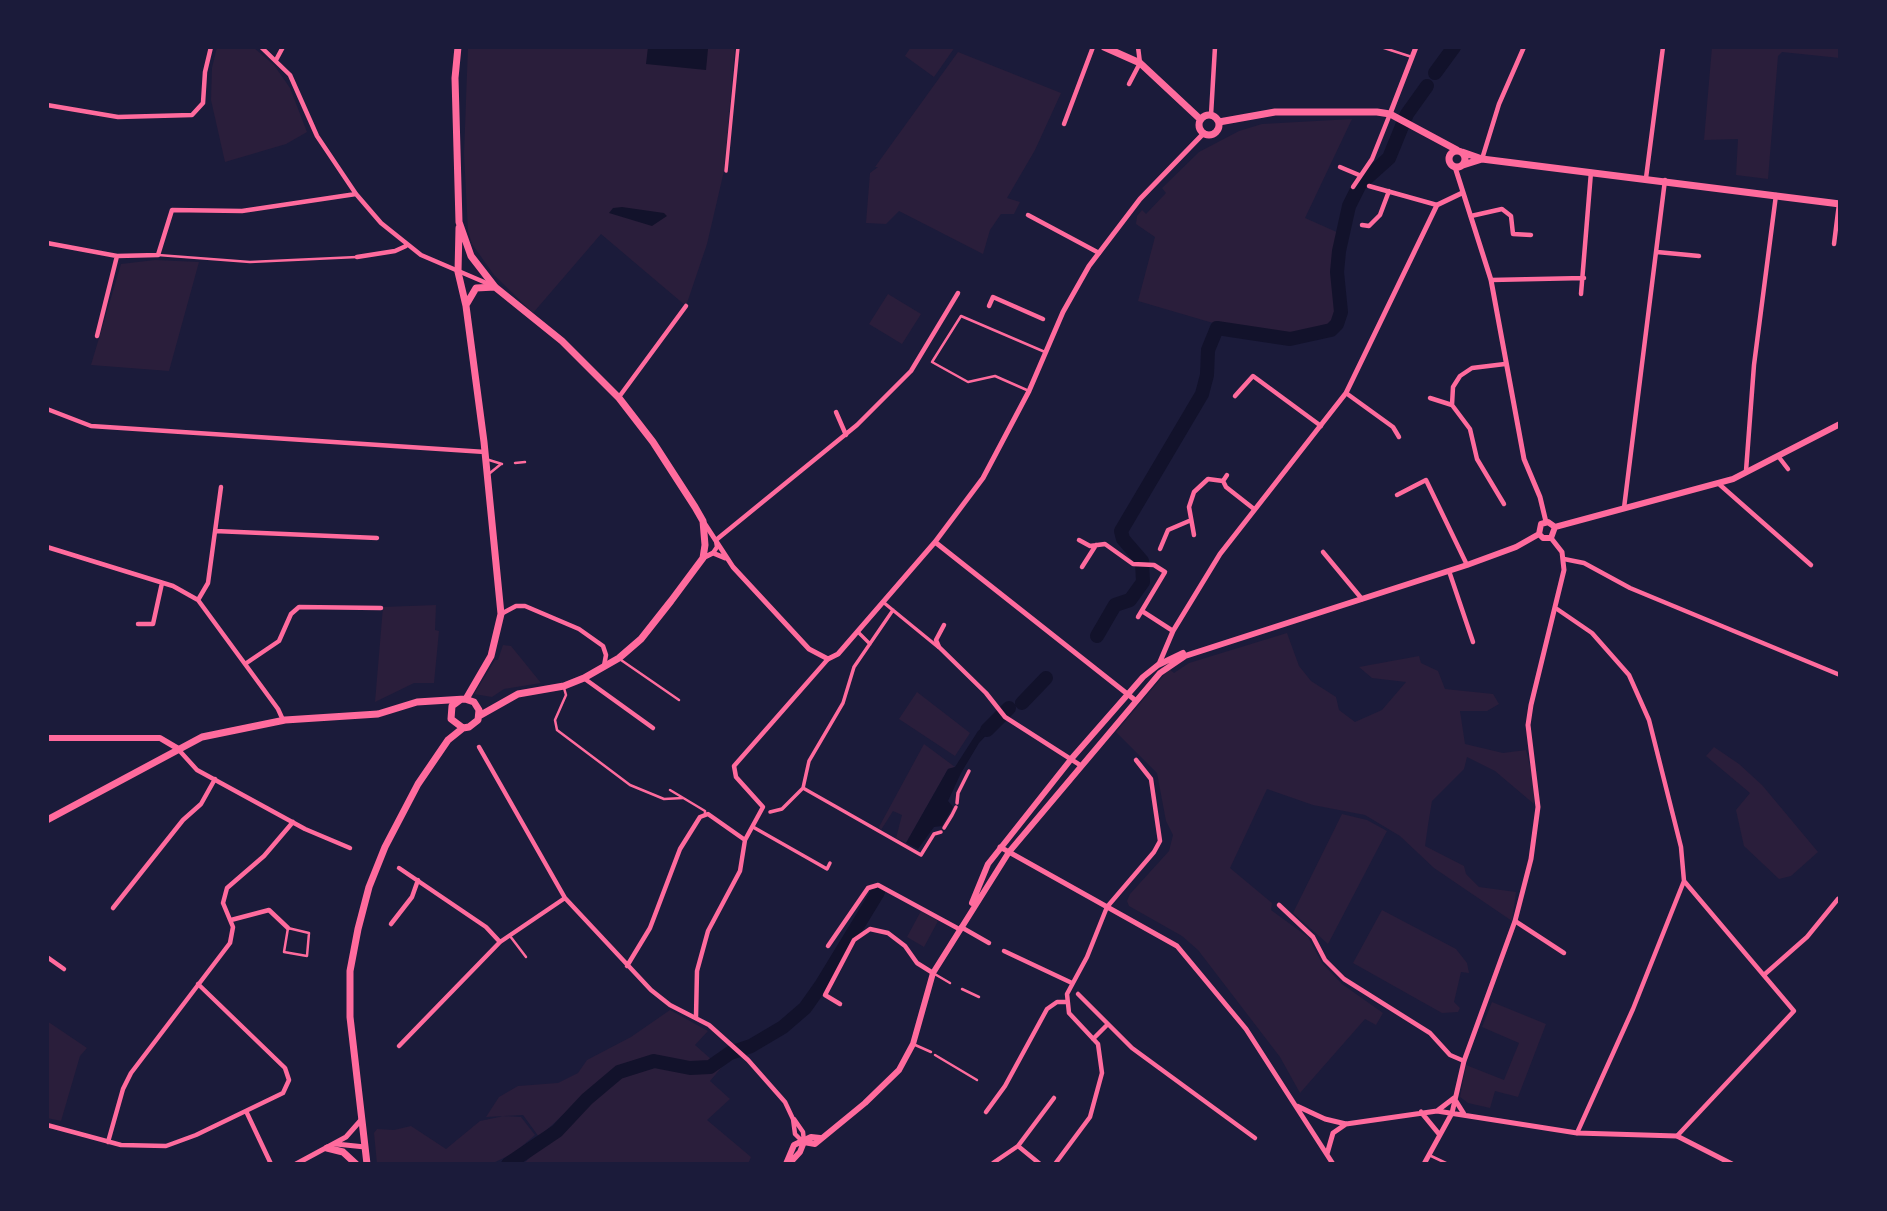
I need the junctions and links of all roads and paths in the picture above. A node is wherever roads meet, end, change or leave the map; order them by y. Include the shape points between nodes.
1 (211, 47) edge
2 (261, 47) edge
3 (283, 47) edge
4 (458, 47) edge
5 (737, 47) edge
6 (1093, 47) edge
7 (1104, 47) edge
8 (1138, 47) edge
9 (1215, 47) edge
10 (1381, 47) edge
11 (1416, 47) edge
12 (1524, 47) edge
13 (1663, 47) edge
14 (1412, 57) junction
15 (276, 60) junction
16 (1140, 63) junction
17 (1129, 84) dead end
18 (47, 105) edge
19 (1390, 114) junction
20 (1211, 115) junction
21 (1200, 119) junction
22 (1219, 122) junction
23 (1064, 124) dead end
24 (1203, 134) junction
25 (1446, 146) junction
26 (1460, 151) junction
27 (1449, 158) junction
28 (1482, 159) junction
29 (1459, 166) junction
30 (1340, 167) dead end
31 (726, 171) dead end
32 (1591, 171) junction
33 (1359, 175) junction
34 (1646, 178) junction
35 (1665, 180) junction
36 (1369, 186) dead end
37 (1353, 187) dead end
38 (1389, 191) junction
39 (1462, 193) junction
40 (356, 194) junction
41 (1776, 194) junction
42 (1839, 204) edge
43 (1437, 205) junction
44 (1028, 215) dead end
45 (1471, 216) junction
46 (459, 222) junction
47 (1362, 225) dead end
48 (1531, 235) dead end
49 (47, 243) edge
50 (1834, 244) dead end
51 (407, 246) junction
52 (1657, 252) junction
53 (1099, 253) junction
54 (158, 255) junction
55 (117, 256) junction
56 (1699, 256) dead end
57 (357, 257) joint
58 (458, 272) junction
59 (1584, 278) junction
60 (1491, 280) junction
61 (495, 288) junction
62 (958, 293) dead end
63 (1581, 295) dead end
64 (466, 306) junction
65 (686, 306) dead end
66 (989, 306) dead end
67 (1043, 319) dead end
68 (97, 336) dead end
69 (1047, 353) junction
70 (1505, 364) junction
71 (1029, 391) junction
72 (1346, 393) junction
73 (1235, 396) dead end
74 (619, 398) junction
75 (1430, 398) dead end
76 (1452, 405) junction
77 (47, 410) edge
78 (836, 412) dead end
79 (1840, 424) edge
80 (1321, 426) junction
81 (846, 435) junction
82 (1399, 437) dead end
83 (486, 455) junction
84 (1778, 456) junction
85 (525, 462) dead end
86 (515, 463) dead end
87 (1788, 469) dead end
88 (1746, 471) junction
89 (487, 475) junction
90 (1227, 475) dead end
91 (1223, 481) junction
92 (1719, 484) junction
93 (220, 487) dead end
94 (1397, 495) dead end
95 (1504, 504) dead end
96 (1624, 508) junction
97 (1254, 509) junction
98 (1189, 521) junction
99 (703, 522) junction
100 (1546, 522) junction
101 (1555, 527) junction
102 (215, 531) junction
103 (1539, 534) junction
104 (1194, 535) dead end
105 (377, 538) dead end
106 (1551, 538) junction
107 (716, 540) junction
108 (1079, 540) dead end
109 (934, 542) junction
110 (1097, 544) junction
111 (47, 547) edge
112 (1160, 550) dead end
113 (1323, 552) dead end
114 (713, 553) junction
115 (703, 558) junction
116 (725, 558) junction
117 (1564, 559) junction
118 (1467, 565) junction
119 (1811, 565) dead end
120 (1082, 567) dead end
121 (1449, 571) junction
122 (162, 583) junction
123 (198, 600) junction
124 (1362, 600) junction
125 (883, 603) junction
126 (381, 608) dead end
127 (1557, 609) junction
128 (893, 610) junction
129 (1142, 611) junction
130 (501, 614) junction
131 (1138, 617) dead end
132 (138, 624) dead end
133 (944, 625) dead end
134 (1173, 631) junction
135 (858, 632) junction
136 (1473, 642) dead end
137 (1170, 643) junction
138 (870, 644) junction
139 (939, 647) junction
140 (1206, 649) junction
141 (1184, 653) junction
142 (619, 658) junction
143 (828, 659) junction
144 (245, 664) junction
145 (1158, 665) junction
146 (603, 668) junction
147 (1839, 674) edge
148 (584, 678) junction
149 (564, 686) junction
150 (1128, 693) junction
151 (463, 699) junction
152 (1135, 700) junction
153 (430, 701) junction
154 (678, 701) dead end
155 (451, 716) junction
156 (479, 716) junction
157 (283, 721) junction
158 (463, 728) junction
159 (653, 728) dead end
160 (47, 738) edge
161 (448, 740) junction
162 (479, 747) dead end
163 (177, 748) junction
164 (1072, 758) junction
165 (1136, 760) dead end
166 (1080, 765) junction
167 (969, 771) dead end
168 (215, 779) junction
169 (803, 788) junction
170 (670, 790) dead end
171 (683, 798) junction
172 (770, 812) dead end
173 (706, 814) junction
174 (47, 820) edge
175 (293, 822) junction
176 (753, 827) junction
177 (746, 840) junction
178 (1000, 846) junction
179 (350, 848) dead end
180 (1009, 852) junction
181 (830, 863) dead end
182 (399, 868) dead end
183 (418, 880) junction
184 (1684, 881) junction
185 (565, 898) junction
186 (1839, 898) edge
187 (1279, 905) dead end
188 (1107, 907) junction
189 (113, 908) dead end
190 (231, 920) junction
191 (1516, 920) junction
192 (391, 924) dead end
193 (288, 928) junction
194 (960, 928) junction
195 (510, 936) junction
196 (500, 942) junction
197 (989, 943) dead end
198 (828, 946) dead end
199 (1004, 951) dead end
200 (1564, 953) dead end
201 (47, 957) edge
202 (526, 957) dead end
203 (627, 966) junction
204 (64, 970) dead end
205 (933, 973) junction
206 (1765, 974) junction
207 (950, 982) dead end
208 (1072, 983) junction
209 (198, 984) junction
210 (962, 989) dead end
211 (1078, 995) dead end
212 (978, 998) dead end
213 (1066, 1002) junction
214 (840, 1004) dead end
215 (696, 1017) junction
216 (1107, 1025) junction
217 (1093, 1039) junction
218 (913, 1044) junction
219 (399, 1046) dead end
220 (1464, 1061) junction
221 (977, 1080) dead end
222 (1054, 1098) dead end
223 (1454, 1098) junction
224 (1297, 1106) junction
225 (246, 1111) junction
226 (1437, 1111) junction
227 (986, 1112) dead end
228 (1421, 1112) junction
229 (1452, 1113) junction
230 (1464, 1114) junction
231 (361, 1120) junction
232 (1346, 1124) junction
233 (47, 1125) edge
234 (1577, 1133) junction
235 (1439, 1134) junction
236 (1677, 1136) junction
237 (1255, 1138) dead end
238 (108, 1142) junction
239 (803, 1142) junction
240 (335, 1144) junction
241 (1018, 1146) junction
242 (365, 1147) junction
243 (327, 1148) junction
244 (1327, 1154) junction
245 (1429, 1155) junction
246 (993, 1163) edge
247 (271, 1164) edge
248 (296, 1164) edge
249 (356, 1164) edge
250 (368, 1164) edge
251 (787, 1164) edge
252 (1040, 1164) edge
253 (1055, 1164) edge
254 (1333, 1164) edge
255 (1424, 1164) edge
256 (1448, 1164) edge
257 (1731, 1164) edge

1 - 18 street via 203,103 192,115 130,118
2 - 15 street
3 - 15 street
4 - 46 main road
5 - 31 street
6 - 23 street
7 - 16 main road
8 - 16 street
9 - 20 street
10 - 14 lane
11 - 14 street
12 - 28 street
13 - 34 street
14 - 19 street
15 - 40 street via 290,75 317,136
16 - 17 street
16 - 21 main road
19 - 22 main road via 1275,112
19 - 25 main road
19 - 33 street via 1372,159
20 - 21 main road
20 - 22 main road
21 - 24 main road
22 - 24 main road via 1217,132
24 - 53 street via 1139,199
25 - 26 main road
25 - 27 main road
26 - 27 main road
26 - 28 main road
26 - 29 main road via 1465,158
27 - 29 main road
28 - 29 main road
28 - 32 main road
29 - 39 street
30 - 33 street
32 - 34 main road
32 - 59 street
33 - 37 street
34 - 35 main road
35 - 41 main road
35 - 52 street
36 - 38 street
38 - 43 street
38 - 47 street via 1380,215 1369,226
39 - 43 street
39 - 45 street
40 - 51 street
40 - 54 street via 242,211 172,210
41 - 42 main road
41 - 88 street
42 - 50 street
43 - 72 street
44 - 53 street
45 - 48 street via 1502,209 1511,216 1513,234
45 - 60 street
46 - 58 main road
46 - 61 main road via 471,256
49 - 55 street
51 - 57 street
51 - 58 street
52 - 56 street
52 - 96 street
53 - 69 street via 1055,325
54 - 55 street
54 - 57 lane via 250,262
55 - 68 street
58 - 61 street
58 - 64 main road
59 - 60 street
59 - 63 street
60 - 70 street
61 - 64 main road via 477,288
61 - 74 main road via 562,341
62 - 81 street via 911,371
64 - 83 main road
65 - 74 street
66 - 67 street via 993,297
69 - 71 street
69 - 71 lane via 961,316 932,362 968,382 995,376
70 - 76 street via 1472,368 1460,376 1453,387
70 - 100 street via 1524,459
71 - 109 street via 995,458
72 - 80 street
72 - 82 street via 1393,426
73 - 80 street via 1253,376
74 - 99 main road
75 - 76 street
76 - 95 street via 1470,429 1477,459
77 - 83 street via 91,426
78 - 81 street
79 - 84 main road
80 - 97 street
81 - 107 street
83 - 89 main road
83 - 89 lane via 501,464
84 - 87 street
84 - 88 main road
85 - 86 lane
88 - 92 main road
89 - 130 main road
90 - 91 street
91 - 97 street
91 - 98 street via 1201,482 1189,507
92 - 96 main road
92 - 119 street
93 - 102 street
94 - 118 street via 1426,480
96 - 101 main road
97 - 134 street
98 - 104 street
98 - 112 street via 1168,530
99 - 107 street
99 - 115 main road
100 - 101 main road
100 - 103 main road via 1539,526
101 - 106 main road
102 - 105 street
102 - 123 street via 207,586
103 - 106 main road
103 - 118 main road
106 - 117 street
107 - 114 street
107 - 116 street
108 - 110 street
109 - 125 street
109 - 150 street
110 - 120 street
110 - 129 street via 1105,544 1139,566 1161,567 1165,572
111 - 122 street
113 - 124 street
114 - 115 street
114 - 116 street
115 - 142 main road via 641,639
116 - 143 street via 809,649
117 - 127 street
117 - 147 street via 1584,563 1630,588
118 - 121 main road
121 - 124 main road
121 - 136 street
122 - 123 street
122 - 132 street via 153,624
123 - 144 street
124 - 140 main road
125 - 128 street
125 - 135 street
126 - 144 street via 299,607 279,641
127 - 184 street via 1592,633 1629,675 1649,720 1681,847
127 - 191 street via 1528,725 1538,787 1537,825
128 - 138 street
128 - 139 street
129 - 131 street
129 - 134 street
130 - 146 street via 516,606 529,607 579,629 603,646
130 - 151 main road via 491,656
133 - 139 street via 936,640
134 - 137 street
135 - 138 street
135 - 143 street
137 - 141 street via 1175,651
137 - 145 street
138 - 169 street via 854,667 843,703 809,761
139 - 164 street via 1005,717
140 - 141 main road
140 - 152 main road via 1185,656 1160,673
141 - 145 main road
142 - 146 main road
142 - 154 lane
143 - 176 street via 733,770 763,807
144 - 157 street
145 - 150 main road
146 - 148 main road
148 - 149 main road
148 - 159 street
149 - 156 main road via 518,694
149 - 171 lane via 566,695 555,720 557,730 630,785 664,799
150 - 152 street
150 - 164 main road
151 - 153 main road
151 - 155 main road via 452,706
151 - 156 main road via 477,706
152 - 166 main road
153 - 155 main road
153 - 157 main road via 378,714
155 - 158 main road
155 - 161 main road
156 - 158 main road via 475,724
157 - 163 main road via 202,737
158 - 161 main road
160 - 163 main road via 160,738
161 - 231 main road via 418,784 369,887 350,971 349,1017
162 - 185 street
163 - 168 street via 189,765
163 - 174 main road
164 - 166 street
164 - 178 main road
165 - 188 street via 1151,779 1160,841
166 - 180 main road
167 - 169 street via 953,816 921,855
168 - 175 street
168 - 189 street via 201,804
169 - 172 street via 782,809
170 - 171 lane
171 - 173 lane
173 - 177 street
173 - 203 street via 680,849 650,928
175 - 179 street
175 - 190 street via 264,856 227,888 223,903
176 - 177 street
176 - 181 street via 827,869
177 - 215 street via 740,871 714,917 699,958
178 - 180 street
178 - 194 main road
180 - 188 street
180 - 194 main road
182 - 183 street
183 - 192 street via 412,897
183 - 196 street via 486,927
184 - 206 street
184 - 234 street
185 - 195 street
185 - 203 street
186 - 206 street via 1807,937
187 - 220 street via 1313,937 1325,960 1345,979
188 - 208 street
188 - 224 street via 1177,946 1246,1028
190 - 193 street via 269,910
190 - 209 street via 230,943
191 - 200 street
191 - 220 street
193 - 193 lane via 284,952 307,956 309,933
194 - 197 street
194 - 198 street via 878,885 868,888
194 - 205 main road
195 - 196 street
195 - 202 lane
196 - 219 street
199 - 208 street
201 - 204 street
203 - 215 street via 670,1005
205 - 207 lane
205 - 214 street via 888,933 870,929 854,940 825,995
205 - 218 main road
206 - 236 street via 1794,1008 1792,1016
208 - 213 street
209 - 225 street via 289,1076 283,1093
209 - 238 street via 131,1073
210 - 212 lane
211 - 216 street
213 - 217 street via 1072,1017
213 - 227 street via 1047,1009
215 - 239 street via 734,1046 786,1102 803,1132
216 - 217 street
216 - 237 street via 1141,1056
217 - 253 street via 1101,1055 1101,1083 1090,1117
218 - 221 lane
218 - 239 main road via 891,1079 820,1138
220 - 223 street
222 - 241 street
223 - 226 street
223 - 229 street
223 - 230 street
224 - 232 street
224 - 244 street
225 - 238 street via 166,1146
225 - 247 street
226 - 228 street
226 - 229 street
228 - 232 street
228 - 235 street
229 - 230 street
229 - 235 street
230 - 234 street
231 - 240 street
231 - 242 main road
232 - 244 street via 1332,1133
233 - 238 street
234 - 236 street
235 - 245 street
236 - 257 street
239 - 251 main road
240 - 242 street
240 - 243 street
241 - 246 street
241 - 252 street
242 - 250 main road
243 - 248 street
243 - 249 main road via 344,1152
244 - 254 street
245 - 255 street
245 - 256 lane

